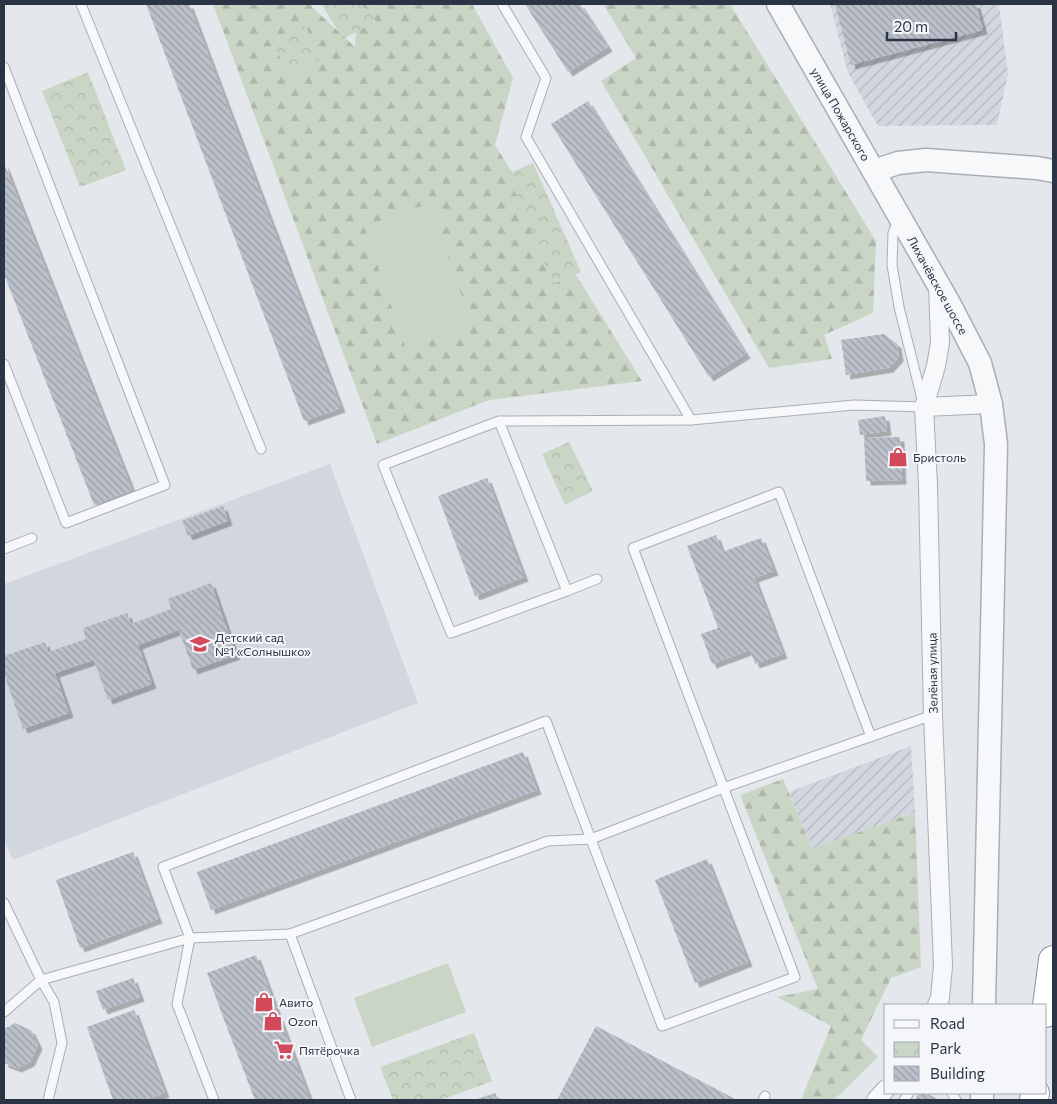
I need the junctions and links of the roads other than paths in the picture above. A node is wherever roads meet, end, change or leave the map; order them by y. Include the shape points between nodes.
1 (81, 4) edge
2 (502, 4) edge
3 (778, 4) edge
4 (4, 67) edge
5 (874, 171) junction
6 (1053, 171) edge
7 (900, 216) junction
8 (938, 285) junction
9 (4, 364) edge
10 (991, 404) junction
11 (924, 407) junction
12 (691, 420) junction
13 (499, 421) junction
14 (261, 449) dead end
15 (32, 538) dead end
16 (4, 549) edge
17 (597, 580) dead end
18 (566, 591) junction
19 (933, 716) junction
20 (871, 737) junction
21 (723, 788) junction
22 (591, 839) junction
23 (4, 903) edge
24 (290, 934) junction
25 (190, 938) junction
26 (1053, 960) edge
27 (41, 980) junction
28 (938, 1004) edge
29 (984, 1004) edge
30 (1047, 1005) edge
31 (4, 1012) edge
32 (48, 1100) edge
33 (214, 1100) edge
34 (351, 1100) edge

1 - 14 lane
2 - 12 lane via 546,78 526,137
3 - 5 street, улица Пожарского
4 - 9 lane via 165,485 66,523
5 - 6 street, улица Пожарского via 898,163 926,160
5 - 7 street, Лихачёвское шоссе
7 - 8 street, Лихачёвское шоссе
7 - 11 lane via 893,233 892,265
8 - 10 street, Лихачёвское шоссе via 980,363
8 - 11 street, Зелёная улица via 940,343
10 - 11 street
10 - 29 street, Лихачёвское шоссе via 996,444
11 - 12 lane via 854,405
11 - 19 street, Зелёная улица
12 - 13 lane
13 - 18 lane
13 - 18 lane via 383,464 451,633
15 - 16 lane
17 - 18 lane
19 - 20 lane
19 - 28 street, Зелёная улица via 943,966
20 - 21 lane
20 - 21 lane via 778,492 633,548
21 - 22 lane
21 - 22 lane via 795,977 662,1026
22 - 24 lane via 548,841
22 - 25 lane via 546,721 163,866
23 - 27 lane
24 - 25 lane
24 - 34 lane
25 - 27 lane
25 - 33 lane via 177,1004
26 - 30 highway
27 - 31 lane
27 - 32 lane via 54,1002 62,1043

